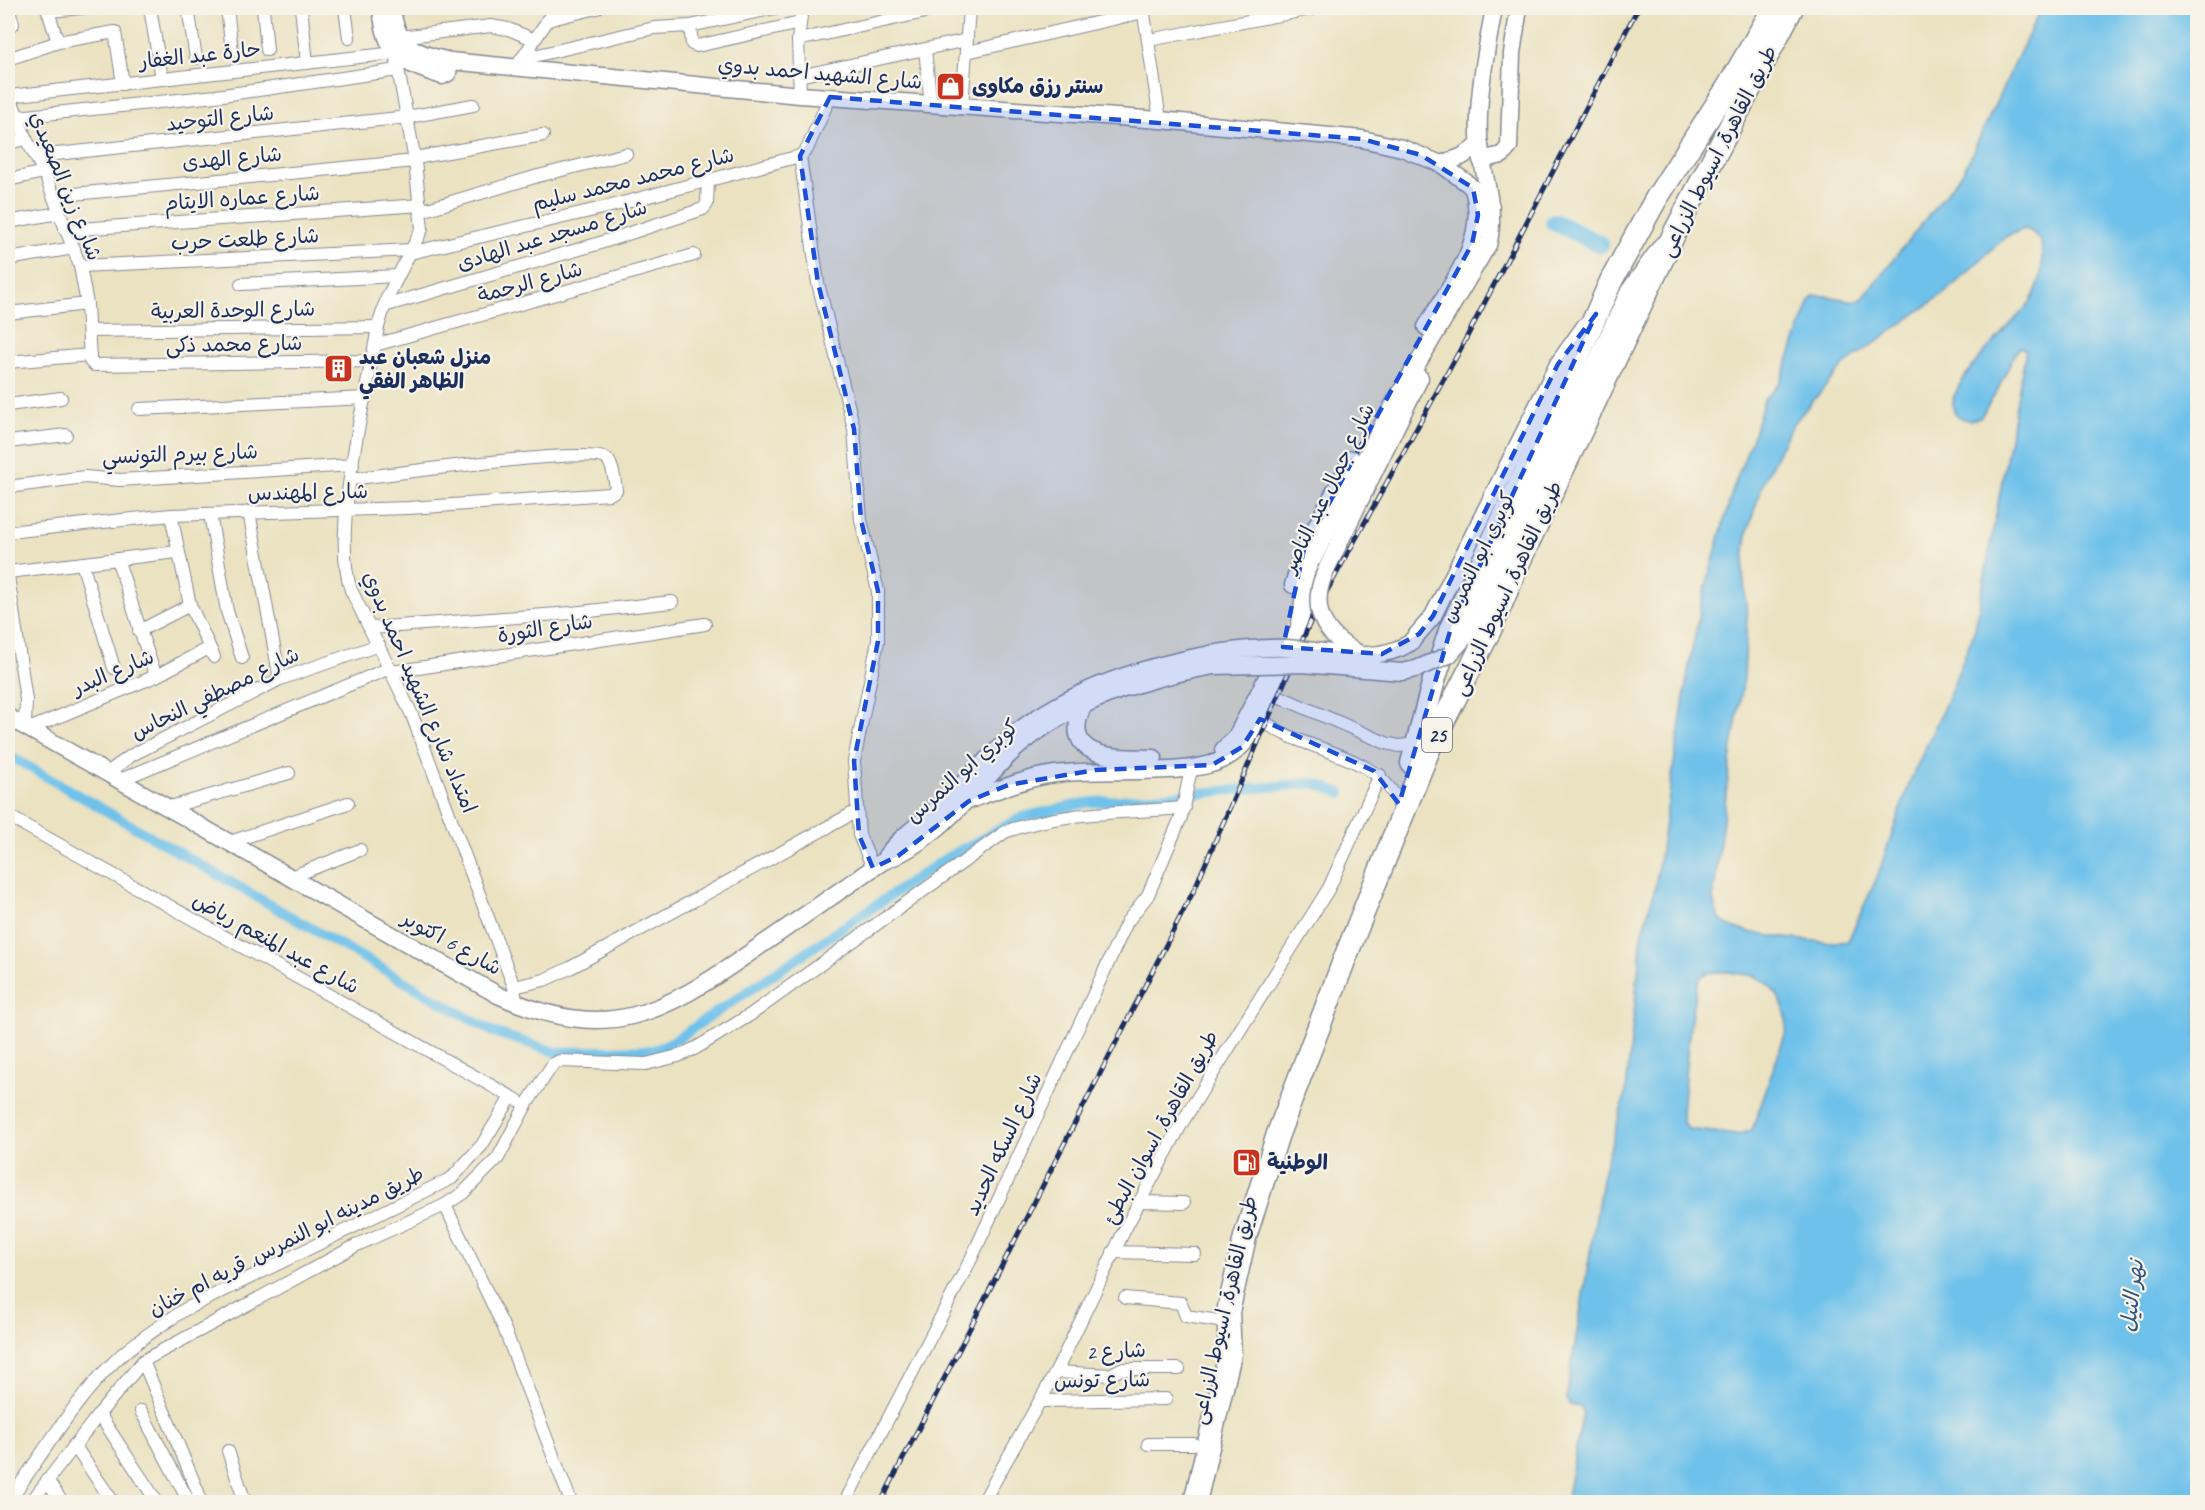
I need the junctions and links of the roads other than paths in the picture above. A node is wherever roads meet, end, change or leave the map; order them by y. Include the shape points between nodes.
1 (8, 8) edge
2 (82, 8) edge
3 (150, 8) edge
4 (188, 8) edge
5 (226, 8) edge
6 (263, 8) edge
7 (301, 8) edge
8 (345, 8) edge
9 (381, 8) edge
10 (392, 8) edge
11 (556, 8) edge
12 (597, 8) edge
13 (775, 8) edge
14 (802, 8) edge
15 (943, 8) edge
16 (969, 8) edge
17 (1316, 8) edge
18 (1494, 8) edge
19 (1519, 8) edge
20 (1774, 8) edge
21 (1792, 8) edge
22 (48, 9) edge
23 (1143, 10) edge
24 (547, 20) junction
25 (800, 23) junction
26 (13, 24) dead end
27 (690, 26) junction
28 (349, 38) dead end
29 (533, 39) junction
30 (798, 40) junction
31 (1149, 40) junction
32 (58, 42) junction
33 (967, 46) junction
34 (267, 50) dead end
35 (925, 50) junction
36 (232, 51) dead end
37 (1487, 52) junction
38 (400, 53) junction
39 (1512, 53) junction
40 (196, 58) dead end
41 (8, 59) edge
42 (308, 63) junction
43 (518, 64) junction
44 (799, 76) junction
45 (162, 79) junction
46 (123, 84) junction
47 (8, 93) edge
48 (800, 95) junction
49 (830, 97) junction
50 (473, 105) dead end
51 (931, 105) junction
52 (962, 107) junction
53 (16, 117) junction
54 (408, 117) junction
55 (1160, 120) junction
56 (543, 135) dead end
57 (26, 139) junction
58 (8, 143) edge
59 (1480, 153) junction
60 (626, 154) dead end
61 (37, 156) junction
62 (800, 156) junction
63 (415, 160) junction
64 (1440, 164) junction
65 (44, 172) junction
66 (8, 180) edge
67 (708, 180) junction
68 (1473, 188) junction
69 (53, 196) junction
70 (1491, 206) junction
71 (421, 208) junction
72 (59, 213) junction
73 (8, 222) edge
74 (65, 230) junction
75 (1676, 230) junction
76 (74, 248) junction
77 (411, 251) junction
78 (694, 255) dead end
79 (8, 259) edge
80 (80, 266) junction
81 (397, 276) junction
82 (241, 284) dead end
83 (87, 304) junction
84 (384, 306) junction
85 (8, 313) edge
86 (1596, 314) junction
87 (378, 327) junction
88 (1436, 330) junction
89 (89, 331) junction
90 (375, 345) junction
91 (93, 360) junction
92 (372, 361) junction
93 (8, 362) edge
94 (60, 398) dead end
95 (366, 398) junction
96 (8, 405) edge
97 (139, 409) dead end
98 (66, 435) dead end
99 (8, 442) edge
100 (354, 465) junction
101 (351, 479) junction
102 (8, 487) edge
103 (346, 511) junction
104 (249, 512) junction
105 (210, 514) junction
106 (171, 515) junction
107 (8, 532) edge
108 (177, 552) junction
109 (117, 559) junction
110 (82, 563) junction
111 (8, 574) edge
112 (672, 602) dead end
113 (190, 605) junction
114 (705, 624) dead end
115 (370, 628) junction
116 (139, 631) junction
117 (379, 645) junction
118 (1362, 655) junction
119 (242, 658) dead end
120 (1213, 660) junction
121 (114, 668) dead end
122 (391, 670) junction
123 (156, 676) junction
124 (280, 679) junction
125 (1271, 693) junction
126 (1082, 708) junction
127 (8, 717) edge
128 (1260, 718) junction
129 (27, 727) junction
130 (1416, 744) junction
131 (290, 773) dead end
132 (1190, 775) junction
133 (1380, 776) junction
134 (113, 777) junction
135 (969, 801) junction
136 (348, 803) dead end
137 (1185, 803) junction
138 (1399, 804) junction
139 (167, 808) junction
140 (857, 811) junction
141 (8, 816) edge
142 (227, 843) junction
143 (360, 850) dead end
144 (877, 865) junction
145 (288, 878) junction
146 (515, 995) junction
147 (511, 1097) junction
148 (526, 1105) junction
149 (1139, 1202) junction
150 (1184, 1203) dead end
151 (445, 1205) junction
152 (1113, 1252) junction
153 (1195, 1254) dead end
154 (1125, 1298) dead end
155 (1219, 1321) junction
156 (143, 1361) junction
157 (1179, 1369) dead end
158 (1056, 1372) junction
159 (1166, 1399) dead end
160 (1040, 1401) junction
161 (141, 1411) dead end
162 (99, 1413) junction
163 (1148, 1444) dead end
164 (1194, 1444) junction
165 (74, 1445) junction
166 (228, 1451) dead end
167 (47, 1480) junction
168 (34, 1501) edge
169 (8, 1503) edge
170 (62, 1503) edge
171 (113, 1503) edge
172 (157, 1503) edge
173 (189, 1503) edge
174 (199, 1503) edge
175 (245, 1503) edge
176 (571, 1503) edge
177 (845, 1503) edge
178 (983, 1503) edge
179 (1182, 1503) edge
180 (1195, 1503) edge

1 - 26 street
2 - 22 street
3 - 45 street
4 - 40 street
5 - 36 street
6 - 34 street
7 - 42 street
8 - 28 street
9 - 38 main road via 385,36
10 - 38 main road
11 - 24 street
12 - 24 street
13 - 27 street
14 - 25 street
15 - 30 street
16 - 33 street
17 - 31 street
18 - 37 main road, شارع جمال عبد الناصر
19 - 39 main road
20 - 86 highway, طريق القاهرة, اسيوط الزراعى / 25 via 1656,199
21 - 75 highway, طريق القاهرة, اسيوط الزراعى / 25
22 - 32 street
23 - 31 street
23 - 33 street
24 - 29 street
25 - 27 street via 697,46 692,44
25 - 30 street
27 - 43 street via 654,28
29 - 38 street via 491,26
29 - 43 street
30 - 44 street
31 - 55 street
32 - 41 street
32 - 46 street via 115,32
33 - 35 street
33 - 52 street
35 - 44 street
35 - 51 street
37 - 39 main road
37 - 59 main road, شارع جمال عبد الناصر
38 - 42 street, حارة عبد الغفار
38 - 43 main road, شارع الشهيد احمد بدوي via 409,65 442,76 448,73 450,61
38 - 53 street via 216,96
38 - 54 street, امتداد شارع الشهيد احمد بدوي
39 - 59 main road via 1508,150 1502,155
42 - 45 street, حارة عبد الغفار
43 - 48 main road, شارع الشهيد احمد بدوي
44 - 48 street
45 - 46 street, حارة عبد الغفار
46 - 47 street, حارة عبد الغفار
47 - 53 street, شارع زين الصعيدي
48 - 49 main road, شارع الشهيد احمد بدوي
49 - 51 main road, شارع الشهيد احمد بدوي
49 - 62 street via 807,149
50 - 54 street, شارع التوحيد
51 - 52 main road, شارع الشهيد احمد بدوي
52 - 55 main road, شارع الشهيد احمد بدوي
53 - 57 street, شارع زين الصعيدي
54 - 61 street, شارع التوحيد
54 - 63 street, امتداد شارع الشهيد احمد بدوي
55 - 64 main road, شارع الشهيد احمد بدوي via 1362,139 1402,148
56 - 63 street, شارع الهدى
57 - 58 street
57 - 61 street, شارع زين الصعيدي
59 - 64 main road
59 - 70 main road, شارع جمال عبد الناصر
60 - 71 street, شارع عماره الايتام
61 - 65 street, شارع زين الصعيدي
62 - 67 street, شارع محمد محمد سليم
62 - 140 street via 818,283 854,429 861,520 878,591 878,641 854,761
63 - 69 street, شارع الهدى
63 - 71 street, امتداد شارع الشهيد احمد بدوي
64 - 68 main road, شارع الشهيد احمد بدوي
65 - 66 street
65 - 69 street, شارع زين الصعيدي
67 - 77 street, شارع محمد محمد سليم
67 - 84 street, شارع مسجد عبد الهادى via 707,204 703,208 597,244
68 - 70 main road, شارع الشهيد احمد بدوي
68 - 126 main road, شارع جمال عبد الناصر via 1478,215 1473,244 1304,549 1293,581 1281,650 1236,737 1221,751 1201,758 1105,757 1091,751 1082,740 1078,721
69 - 72 street, شارع زين الصعيدي
70 - 88 main road, شارع جمال عبد الناصر via 1488,245
71 - 74 street, شارع عماره الايتام
71 - 77 street, امتداد شارع الشهيد احمد بدوي via 422,229
72 - 73 street
72 - 74 street, شارع زين الصعيدي
74 - 76 street, شارع زين الصعيدي
75 - 120 main road, كوبري ابو النمرس, bridge via 1629,291 1479,614 1449,655 1402,672
75 - 180 highway, طريق القاهرة, اسيوط الزراعى / 25 via 1490,630 1425,759 1313,1040 1245,1237 1228,1311 1230,1354
76 - 79 street
76 - 80 street, شارع زين الصعيدي
77 - 80 street, شارع طلعت حرب
77 - 81 street, امتداد شارع الشهيد احمد بدوي
78 - 90 street, شارع الرحمة
80 - 83 street, شارع زين الصعيدي
81 - 82 street
81 - 84 street, امتداد شارع الشهيد احمد بدوي
83 - 85 street
83 - 89 street, شارع زين الصعيدي
84 - 87 street, امتداد شارع الشهيد احمد بدوي
86 - 118 main road, كوبري ابو النمرس, bridge via 1558,364 1433,616 1410,643 1382,654
86 - 130 highway, طريق القاهرة, اسيوط الزراعى / 25 via 1451,628
87 - 89 street, شارع الوحدة العربية
87 - 90 street, امتداد شارع الشهيد احمد بدوي
88 - 118 main road, bridge via 1414,391 1318,593 1321,617 1336,639
88 - 125 main road, شارع جمال عبد الناصر via 1308,569 1298,630
89 - 91 street, شارع زين الصعيدي
90 - 92 street, امتداد شارع الشهيد احمد بدوي
91 - 92 street, شارع محمد ذكى
91 - 93 street, شارع محمد ذكى
92 - 95 street, امتداد شارع الشهيد احمد بدوي
94 - 96 street
95 - 97 street
95 - 100 street, امتداد شارع الشهيد احمد بدوي
98 - 99 street
100 - 101 street, امتداد شارع الشهيد احمد بدوي
100 - 102 street, شارع بيرم التونسي via 120,480 85,477
101 - 103 street, امتداد شارع الشهيد احمد بدوي
101 - 103 street, شارع المهندس via 533,458 597,456 610,464 616,490 610,494
103 - 104 street, شارع المهندس
103 - 115 street, امتداد شارع الشهيد احمد بدوي via 350,586
104 - 105 street, شارع المهندس
104 - 124 street
105 - 106 street, شارع المهندس
105 - 119 street via 227,611
106 - 107 street, شارع المهندس
106 - 108 street
108 - 109 street
108 - 113 street
109 - 110 street
109 - 116 street via 138,617
110 - 111 street
110 - 121 street
111 - 129 street
112 - 115 street
113 - 116 street
113 - 123 street, شارع البدر via 212,652
114 - 122 street, شارع الثورة
115 - 117 street, امتداد شارع الشهيد احمد بدوي
116 - 123 street
117 - 122 street, امتداد شارع الشهيد احمد بدوي
117 - 124 street, شارع مصطفي النحاس
118 - 120 main road, كوبري ابو النمرس, bridge via 1253,648
120 - 126 main road, كوبري ابو النمرس
120 - 144 main road, كوبري ابو النمرس via 1129,675 1043,714 1006,742
122 - 134 street, شارع الثورة
122 - 146 street, امتداد شارع الشهيد احمد بدوي via 424,745
123 - 129 street, شارع البدر
124 - 134 street, شارع مصطفي النحاس via 132,755
125 - 128 main road, شارع جمال عبد الناصر
125 - 130 street via 1394,745
126 - 135 main road, كوبري ابو النمرس via 1022,744
127 - 129 main road, شارع 6 اكتوبر
128 - 132 main road, شارع جمال عبد الناصر via 1236,752
128 - 133 street via 1283,733
129 - 134 main road, شارع 6 اكتوبر
130 - 138 highway, طريق القاهرة, اسيوط الزراعى / 25
131 - 139 street
132 - 135 main road, شارع جمال عبد الناصر via 1095,770 1056,774 1008,785
132 - 137 street, شارع السكه الحديد
133 - 138 street
133 - 149 street, طريق القاهرة, اسوان البطئ via 1329,888 1188,1112
134 - 139 main road, شارع 6 اكتوبر
135 - 144 main road, كوبري ابو النمرس via 898,856
136 - 142 street
137 - 148 street, طريق مدينه ابو النمرس, قريه ام خنان via 1057,819 1005,832 750,1015 696,1048 646,1064 556,1062 548,1068
137 - 177 street, شارع السكه الحديد via 1148,895 1125,926 971,1259
138 - 155 highway, طريق القاهرة, اسيوط الزراعى / 25 via 1262,1157
139 - 142 main road, شارع 6 اكتوبر
140 - 144 street via 859,835
140 - 146 street
141 - 147 street, شارع عبد المنعم رياض
142 - 145 main road, شارع 6 اكتوبر
143 - 145 street
144 - 146 main road, شارع 6 اكتوبر via 708,982 669,1004 626,1017 581,1020 537,1012
145 - 146 main road, شارع 6 اكتوبر
147 - 148 street, شارع عبد المنعم رياض
147 - 169 street, طريق مدينه ابو النمرس, قريه ام خنان via 482,1145 452,1178 184,1310 133,1346 86,1393
148 - 151 street, طريق مدينه ابو النمرس, قريه ام خنان via 498,1158
149 - 150 street
149 - 152 street, طريق القاهرة, اسوان البطئ
151 - 156 street, طريق مدينه ابو النمرس, قريه ام خنان via 357,1245
151 - 176 street via 504,1328
152 - 153 street
152 - 158 street, طريق القاهرة, اسوان البطئ
154 - 155 street via 1181,1303 1185,1315
155 - 164 highway, طريق القاهرة, اسيوط الزراعى / 25
156 - 162 street, طريق مدينه ابو النمرس, قريه ام خنان
156 - 174 street via 198,1492
157 - 158 street, شارع 2 via 1121,1369 1110,1375
158 - 160 street, طريق القاهرة, اسوان البطئ
159 - 160 street, شارع تونس
160 - 178 street, طريق القاهرة, اسوان البطئ
161 - 173 street
162 - 165 street, طريق مدينه ابو النمرس, قريه ام خنان
162 - 172 street
163 - 164 street
164 - 179 highway, طريق القاهرة, اسيوط الزراعى / 25
165 - 167 street, طريق مدينه ابو النمرس, قريه ام خنان
165 - 171 street
166 - 175 street
167 - 168 street, طريق مدينه ابو النمرس, قريه ام خنان
167 - 170 street

